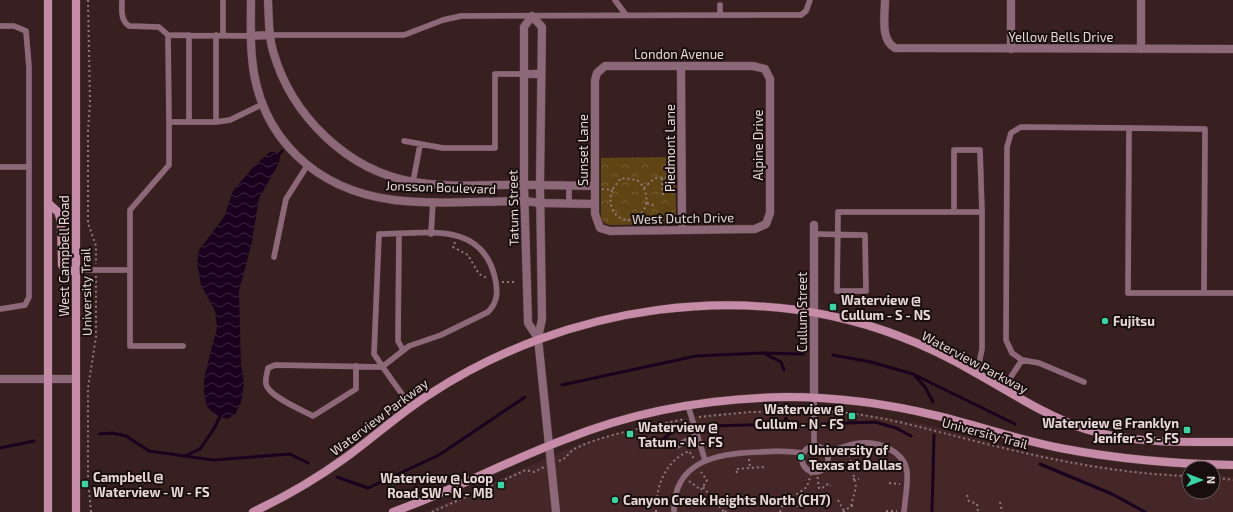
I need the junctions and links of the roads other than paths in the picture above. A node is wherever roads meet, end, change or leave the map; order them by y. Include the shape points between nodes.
1 (48, 0) edge
2 (76, 0) edge
3 (122, 0) edge
4 (222, 0) edge
5 (251, 0) edge
6 (268, 0) edge
7 (615, 0) edge
8 (810, 0) edge
9 (885, 0) edge
10 (1011, 0) edge
11 (1141, 0) edge
12 (720, 5) dead end
13 (626, 15) junction
14 (720, 15) junction
15 (532, 16) junction
16 (0, 26) edge
17 (168, 35) junction
18 (189, 35) junction
19 (216, 35) junction
20 (223, 35) junction
21 (270, 35) junction
22 (251, 36) junction
23 (1011, 49) junction
24 (1141, 49) junction
25 (1233, 49) edge
26 (681, 66) junction
27 (763, 68) joint
28 (597, 72) joint
29 (524, 74) junction
30 (541, 74) junction
31 (263, 104) junction
32 (169, 122) junction
33 (189, 122) junction
34 (216, 122) junction
35 (1129, 128) junction
36 (404, 141) dead end
37 (420, 145) junction
38 (0, 166) edge
39 (28, 166) junction
40 (307, 166) junction
41 (413, 182) junction
42 (524, 184) junction
43 (540, 185) junction
44 (569, 185) junction
45 (595, 187) junction
46 (432, 201) junction
47 (525, 201) junction
48 (48, 203) junction
49 (540, 203) junction
50 (570, 204) junction
51 (595, 204) junction
52 (954, 212) junction
53 (982, 212) junction
54 (766, 224) joint
55 (814, 225) dead end
56 (600, 228) joint
57 (682, 230) junction
58 (399, 234) junction
59 (431, 234) junction
60 (814, 234) junction
61 (838, 235) junction
62 (274, 257) dead end
63 (76, 270) junction
64 (130, 270) junction
65 (1204, 293) junction
66 (1233, 293) edge
67 (0, 308) edge
68 (814, 314) junction
69 (538, 338) junction
70 (183, 346) dead end
71 (403, 350) junction
72 (1022, 360) junction
73 (356, 366) junction
74 (382, 366) junction
75 (977, 373) junction
76 (0, 379) edge
77 (48, 379) junction
78 (76, 379) junction
79 (1084, 382) dead end
80 (1003, 389) junction
81 (814, 398) junction
82 (411, 406) junction
83 (688, 406) junction
84 (697, 435) junction
85 (1233, 442) edge
86 (549, 445) junction
87 (677, 446) dead end
88 (814, 446) junction
89 (803, 453) junction
90 (826, 453) junction
91 (705, 460) junction
92 (1233, 465) edge
93 (48, 512) edge
94 (76, 512) edge
95 (253, 512) edge
96 (393, 512) edge
97 (556, 512) edge
98 (674, 512) edge
99 (904, 512) edge

1 - 48 main road, West Campbell Road
2 - 63 main road, West Campbell Road
3 - 17 lane via 122,18 128,26 158,26
4 - 20 lane
5 - 22 street, Jonsson Boulevard
6 - 21 street, Jonsson Boulevard
7 - 13 lane
8 - 14 lane via 806,11 801,15
9 - 23 street, Yellow Bells Drive via 886,39 890,45 904,49
10 - 23 street
11 - 24 street
12 - 14 lane
13 - 14 lane
13 - 15 lane
15 - 21 lane via 461,16 404,35
15 - 29 street, Tatum Street via 524,27
15 - 30 street, Tatum Street via 542,27
16 - 39 lane via 14,26 26,31 29,67
17 - 18 lane
17 - 32 lane
18 - 19 lane
18 - 33 lane
19 - 20 lane
19 - 34 lane
20 - 22 lane
21 - 22 street
21 - 41 street, Jonsson Boulevard via 279,70 291,95 324,136 370,168
22 - 31 street, Jonsson Boulevard via 255,78
23 - 24 street, Yellow Bells Drive
24 - 25 street, Yellow Bells Drive
26 - 27 street, London Avenue
26 - 28 street, London Avenue via 605,66
26 - 57 street, Piedmont Lane
27 - 54 street, Alpine Drive via 768,72 770,79 770,214
28 - 45 street, Sunset Lane
29 - 30 street
29 - 37 lane via 495,74 495,148 443,148
29 - 42 street, Tatum Street
30 - 43 street, Tatum Street
31 - 34 lane via 230,120
31 - 40 street, Jonsson Boulevard via 277,132
32 - 33 lane
32 - 64 lane via 169,165 130,210
33 - 34 lane
35 - 65 lane via 1205,129
35 - 65 lane via 1128,293
35 - 72 lane via 1021,127 1011,133 1007,147 1006,340 1012,353
36 - 37 lane
37 - 41 lane
38 - 39 lane
39 - 67 lane via 29,297 26,305
40 - 46 street, Jonsson Boulevard via 360,194 395,200
40 - 62 lane via 286,199
41 - 42 street, Jonsson Boulevard via 440,185
42 - 43 street, Jonsson Boulevard
42 - 47 street, Tatum Street
43 - 44 street, Jonsson Boulevard
43 - 49 street, Tatum Street
44 - 45 street, Jonsson Boulevard
44 - 50 lane
45 - 51 street, Sunset Lane
46 - 47 street, Jonsson Boulevard
46 - 59 lane
47 - 49 street, Jonsson Boulevard
47 - 69 street, Tatum Street via 528,323
48 - 63 main road via 58,212 61,221 62,265 68,270
48 - 77 main road, West Campbell Road
49 - 50 street, Jonsson Boulevard
49 - 69 street, Tatum Street via 542,319
50 - 51 street, Jonsson Boulevard
51 - 56 street, Sunset Lane
52 - 53 lane
52 - 53 lane via 954,150 980,150
52 - 61 lane via 838,212
53 - 75 lane via 982,349
54 - 57 street, West Dutch Drive via 755,229
55 - 60 street, Cullum Street
56 - 57 street, West Dutch Drive via 610,232
58 - 59 lane
58 - 71 lane via 398,341
58 - 74 lane via 379,234 374,354
59 - 71 lane via 457,235 478,245 487,257 495,278 497,299 493,307 479,317
60 - 61 lane
60 - 68 street, Cullum Street
61 - 61 lane via 866,235 866,291 837,291
63 - 64 lane
63 - 78 main road, West Campbell Road
64 - 70 lane via 130,346
65 - 66 lane
68 - 69 main road, Waterview Parkway via 758,307 663,309 596,321
68 - 75 main road, Waterview Parkway via 899,336
68 - 81 street, Cullum Street
69 - 82 main road, Waterview Parkway via 467,371
69 - 86 street, Tatum Street
71 - 74 lane
72 - 79 lane via 1039,363
72 - 80 lane
73 - 73 lane via 275,365 268,368 266,386 271,394 313,416 356,389
73 - 74 lane
74 - 82 lane
75 - 80 main road, Waterview Parkway
76 - 77 street
77 - 78 street
77 - 93 main road, West Campbell Road
78 - 94 main road, West Campbell Road
80 - 85 main road, Waterview Parkway via 1064,421 1106,435 1156,442
81 - 83 main road via 764,398
81 - 88 lane
81 - 92 main road via 903,409 1030,441 1100,455 1148,461
82 - 95 main road, Waterview Parkway via 337,464 287,495
83 - 84 lane
83 - 86 main road via 627,418
84 - 87 lane
84 - 91 lane
86 - 96 main road via 455,488
86 - 97 street, Tatum Street
88 - 89 lane
88 - 90 lane
89 - 90 lane via 803,464 814,471 826,465
89 - 91 lane via 749,452
90 - 99 lane via 861,443 876,444 897,454 907,471
91 - 98 lane via 684,476 676,492

